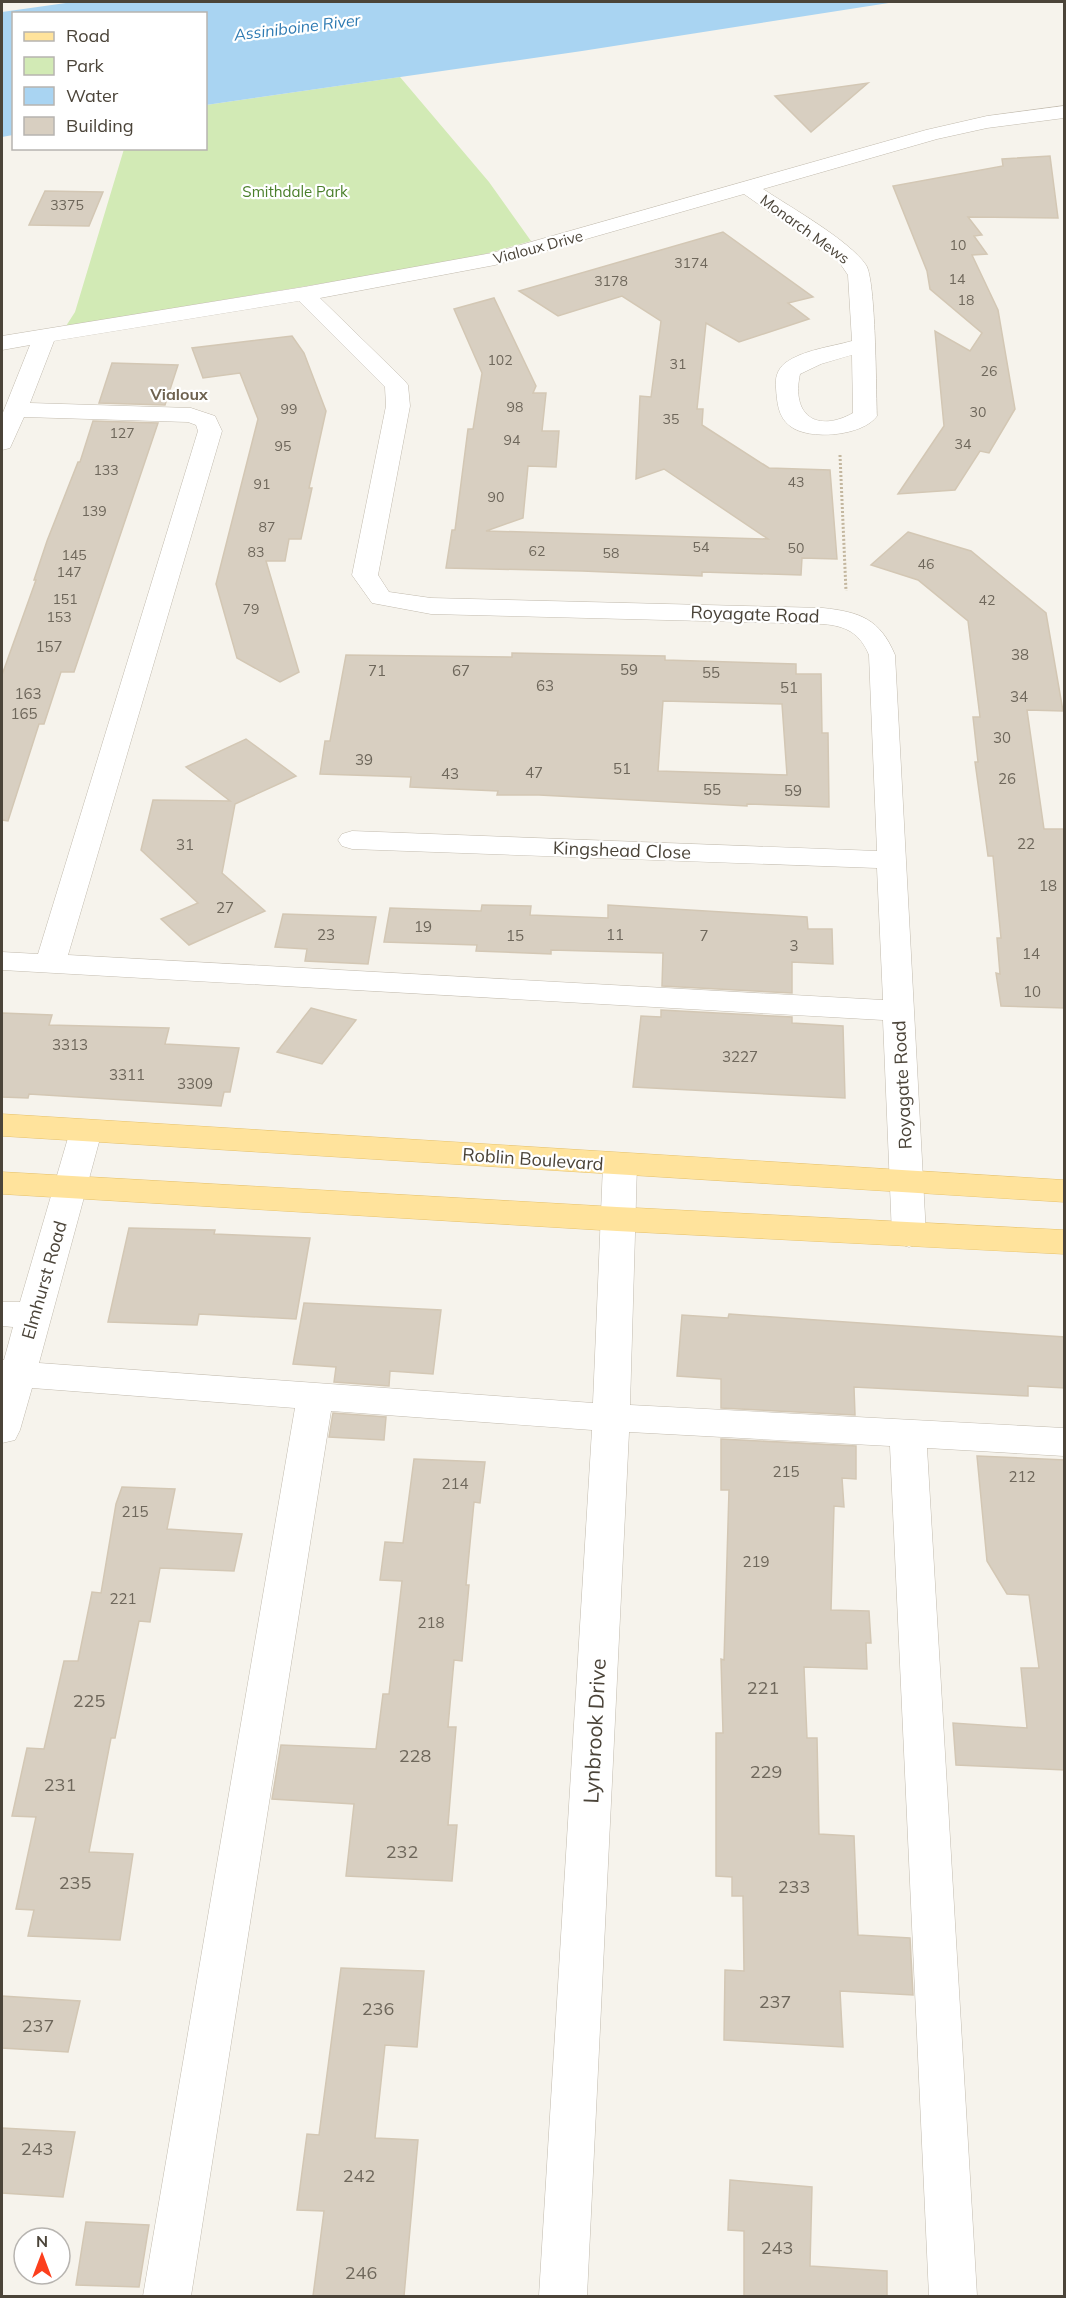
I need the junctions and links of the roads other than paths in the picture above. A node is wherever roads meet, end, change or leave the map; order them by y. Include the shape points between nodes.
1 (1065, 112) edge
2 (748, 188) junction
3 (304, 294) junction
4 (45, 336) junction
5 (2, 343) edge
6 (863, 345) junction
7 (15, 410) junction
8 (2, 443) edge
9 (352, 840) dead end
10 (891, 860) junction
11 (2, 961) edge
12 (50, 963) junction
13 (898, 1011) junction
14 (2, 1125) edge
15 (86, 1131) junction
16 (620, 1165) junction
17 (907, 1181) junction
18 (2, 1184) edge
19 (70, 1188) junction
20 (1065, 1191) edge
21 (617, 1220) junction
22 (909, 1235) junction
23 (1065, 1242) edge
24 (18, 1315) edge
25 (9, 1374) edge
26 (315, 1396) junction
27 (611, 1418) junction
28 (2, 1430) edge
29 (908, 1434) junction
30 (1065, 1442) edge
31 (167, 2296) edge
32 (562, 2296) edge
33 (953, 2296) edge

1 - 2 street, Vialoux Drive via 933,134
2 - 3 street, Vialoux Drive via 495,259
2 - 6 street, Monarch Mews via 852,261 859,274
3 - 4 street, Vialoux Drive
3 - 10 street, Royagate Road via 396,385 398,406 365,575 381,598 432,606 811,615 847,619 866,627 877,640 882,655
4 - 5 street, Vialoux Drive
4 - 7 street
6 - 6 street, Monarch Mews via 790,370 790,410 795,419 822,428 838,428 866,416
7 - 8 street
7 - 12 street via 191,415 207,421 210,431
9 - 10 street, Kingshead Close
10 - 13 street, Royagate Road
11 - 12 street
12 - 13 street
13 - 17 street, Royagate Road
14 - 15 main road, Roblin Boulevard
15 - 16 main road, Roblin Boulevard
15 - 19 street, Elmhurst Road
16 - 17 main road, Roblin Boulevard
16 - 21 street, Lynbrook Drive
17 - 20 main road, Roblin Boulevard
17 - 22 street, Royagate Road
18 - 19 main road
19 - 21 main road
19 - 24 street, Elmhurst Road
21 - 22 main road
21 - 27 street, Lynbrook Drive
22 - 23 main road
24 - 25 street, Elmhurst Road
25 - 26 street
25 - 28 street, Elmhurst Road
26 - 27 street
26 - 31 street
27 - 29 street
27 - 32 street, Lynbrook Drive
29 - 30 street
29 - 33 street

